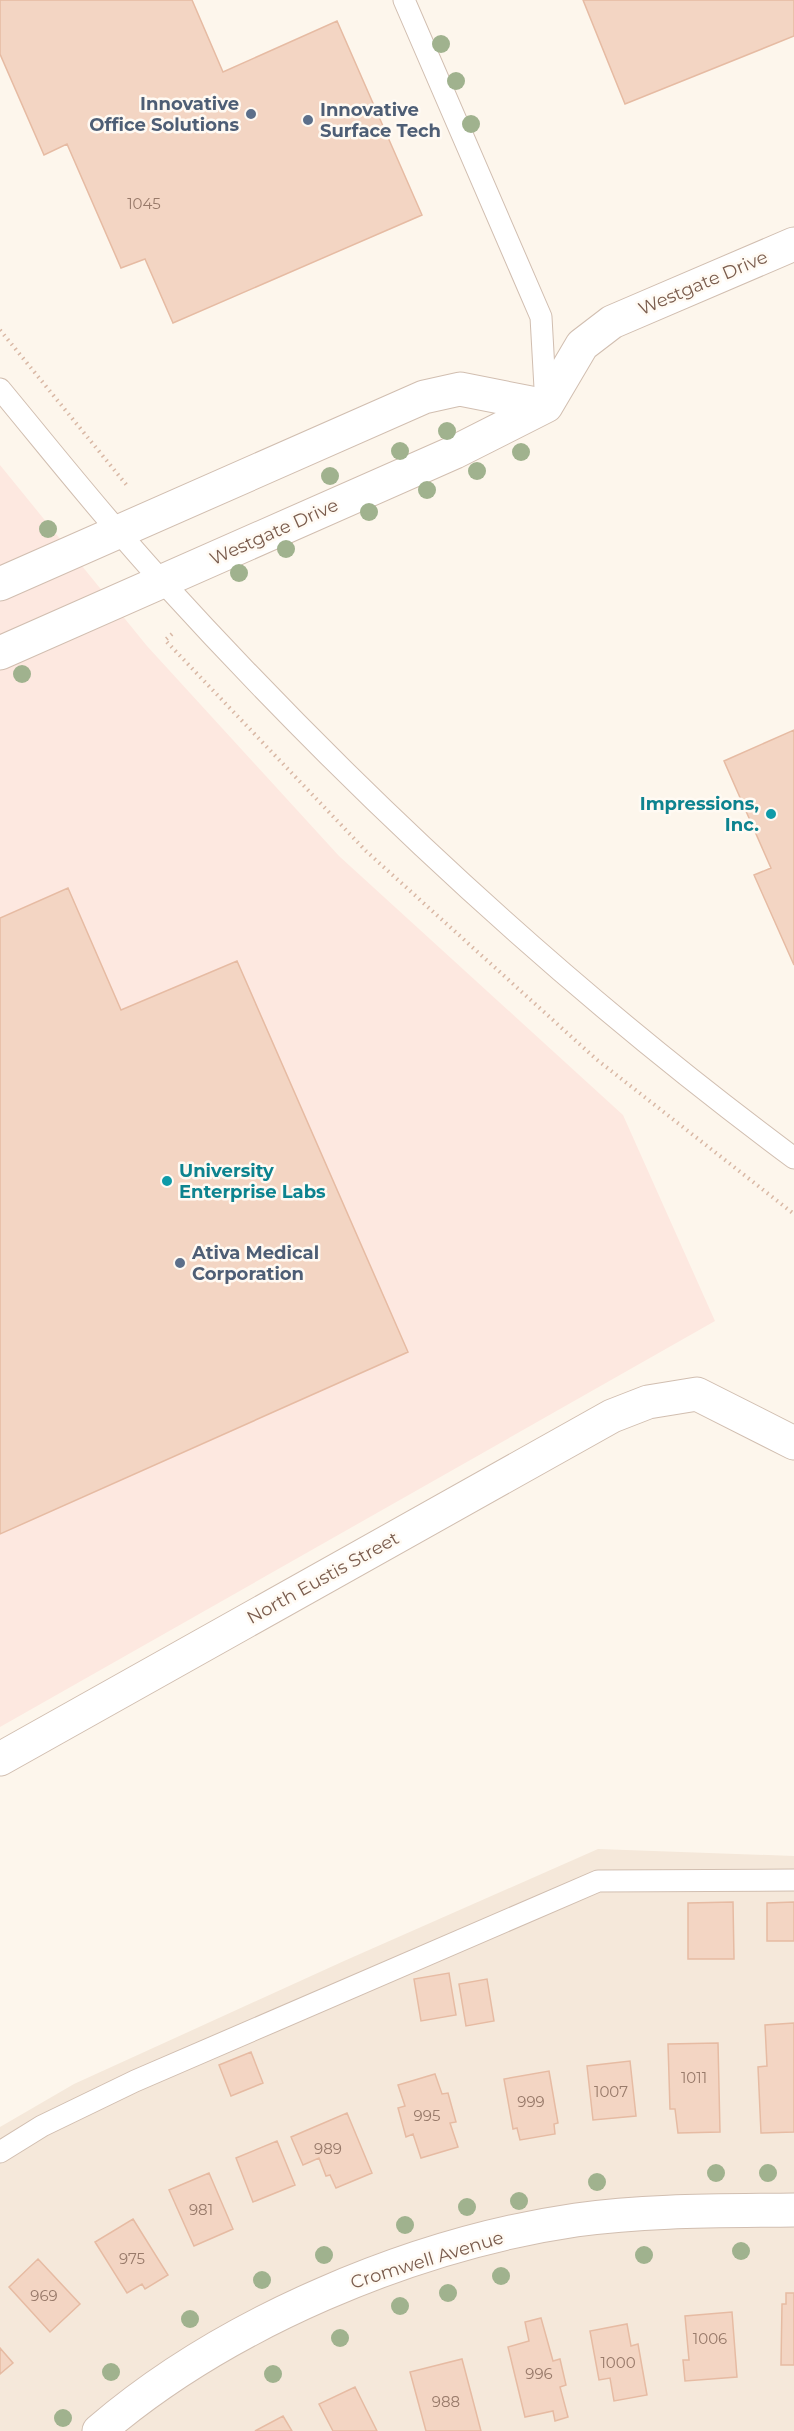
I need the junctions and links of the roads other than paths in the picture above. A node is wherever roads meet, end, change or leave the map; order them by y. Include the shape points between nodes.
1 (404, 0) edge
2 (794, 244) edge
3 (0, 389) edge
4 (546, 405) junction
5 (119, 532) junction
6 (163, 582) junction
7 (0, 584) edge
8 (0, 653) edge
9 (794, 1158) edge
10 (794, 1443) edge
11 (0, 1759) edge
12 (794, 1881) edge
13 (0, 2152) edge
14 (794, 2210) edge
15 (99, 2431) edge

1 - 4 lane via 541,316
2 - 4 street, Westgate Drive via 612,322 582,345
3 - 5 lane
4 - 5 street via 460,389 424,397
4 - 6 street, Westgate Drive via 455,452
5 - 6 lane
5 - 7 street
6 - 8 street, Westgate Drive
6 - 9 lane via 339,764 512,927 684,1072
10 - 11 street, North Eustis Street via 697,1394 648,1402 612,1416
12 - 13 lane via 598,1881 135,2081 42,2126
14 - 15 street, Cromwell Avenue via 659,2211 575,2220 483,2240 379,2272 252,2327 127,2407

